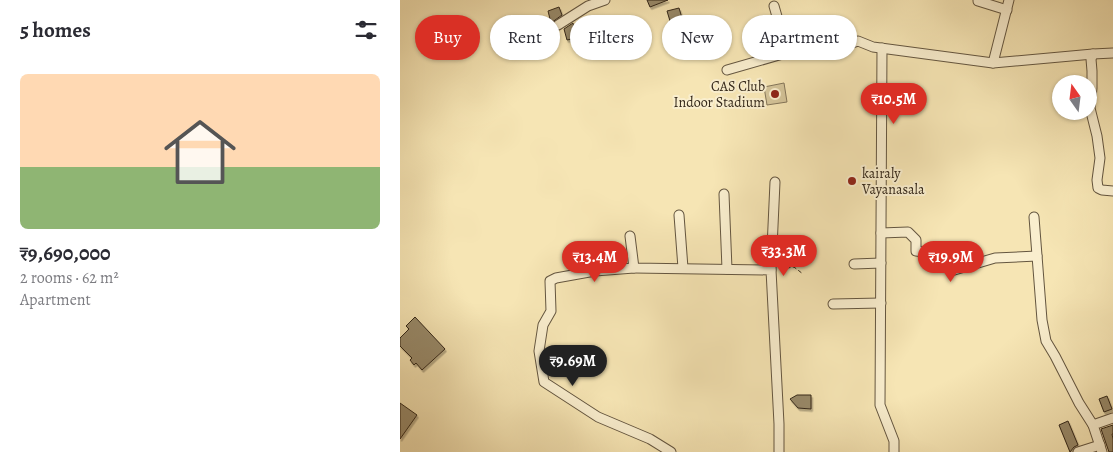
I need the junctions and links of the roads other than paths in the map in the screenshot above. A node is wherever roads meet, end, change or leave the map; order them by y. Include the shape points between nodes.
1 (605, 0) edge
2 (978, 0) edge
3 (1009, 0) edge
4 (774, 6) dead end
5 (1007, 10) junction
6 (777, 15) edge
7 (560, 24) edge
8 (857, 41) edge
9 (882, 48) junction
10 (1113, 53) edge
11 (1093, 54) junction
12 (760, 60) edge
13 (994, 63) junction
14 (726, 70) dead end
15 (775, 182) dead end
16 (1113, 191) edge
17 (724, 194) dead end
18 (679, 216) dead end
19 (1034, 217) dead end
20 (881, 233) junction
21 (630, 236) dead end
22 (1036, 256) junction
23 (881, 263) junction
24 (854, 264) dead end
25 (634, 268) junction
26 (683, 268) junction
27 (726, 269) junction
28 (771, 270) junction
29 (881, 303) junction
30 (833, 304) dead end
31 (1113, 418) edge
32 (1093, 425) junction
33 (1101, 449) edge
34 (671, 452) edge
35 (779, 452) edge
36 (894, 452) edge
37 (1078, 452) edge

1 - 7 street via 588,6
2 - 5 street
3 - 5 street
4 - 6 street
5 - 13 street
8 - 9 street
9 - 13 street
9 - 20 street
10 - 11 street
11 - 13 street
11 - 16 street via 1090,108 1100,158 1098,188
12 - 14 street
15 - 28 street
17 - 27 street
18 - 26 street
19 - 22 street
20 - 22 street via 908,232 916,240 916,251 931,253 951,271 995,258
20 - 23 street
21 - 25 street
22 - 32 street via 1046,342
23 - 24 street
23 - 29 street
25 - 26 street
25 - 34 street via 550,281 551,311 542,325 539,351 544,382 598,417 650,439
26 - 27 street
27 - 28 street
28 - 35 street
29 - 30 street
29 - 36 street via 880,405 894,440
31 - 32 street
32 - 33 street
33 - 37 street

